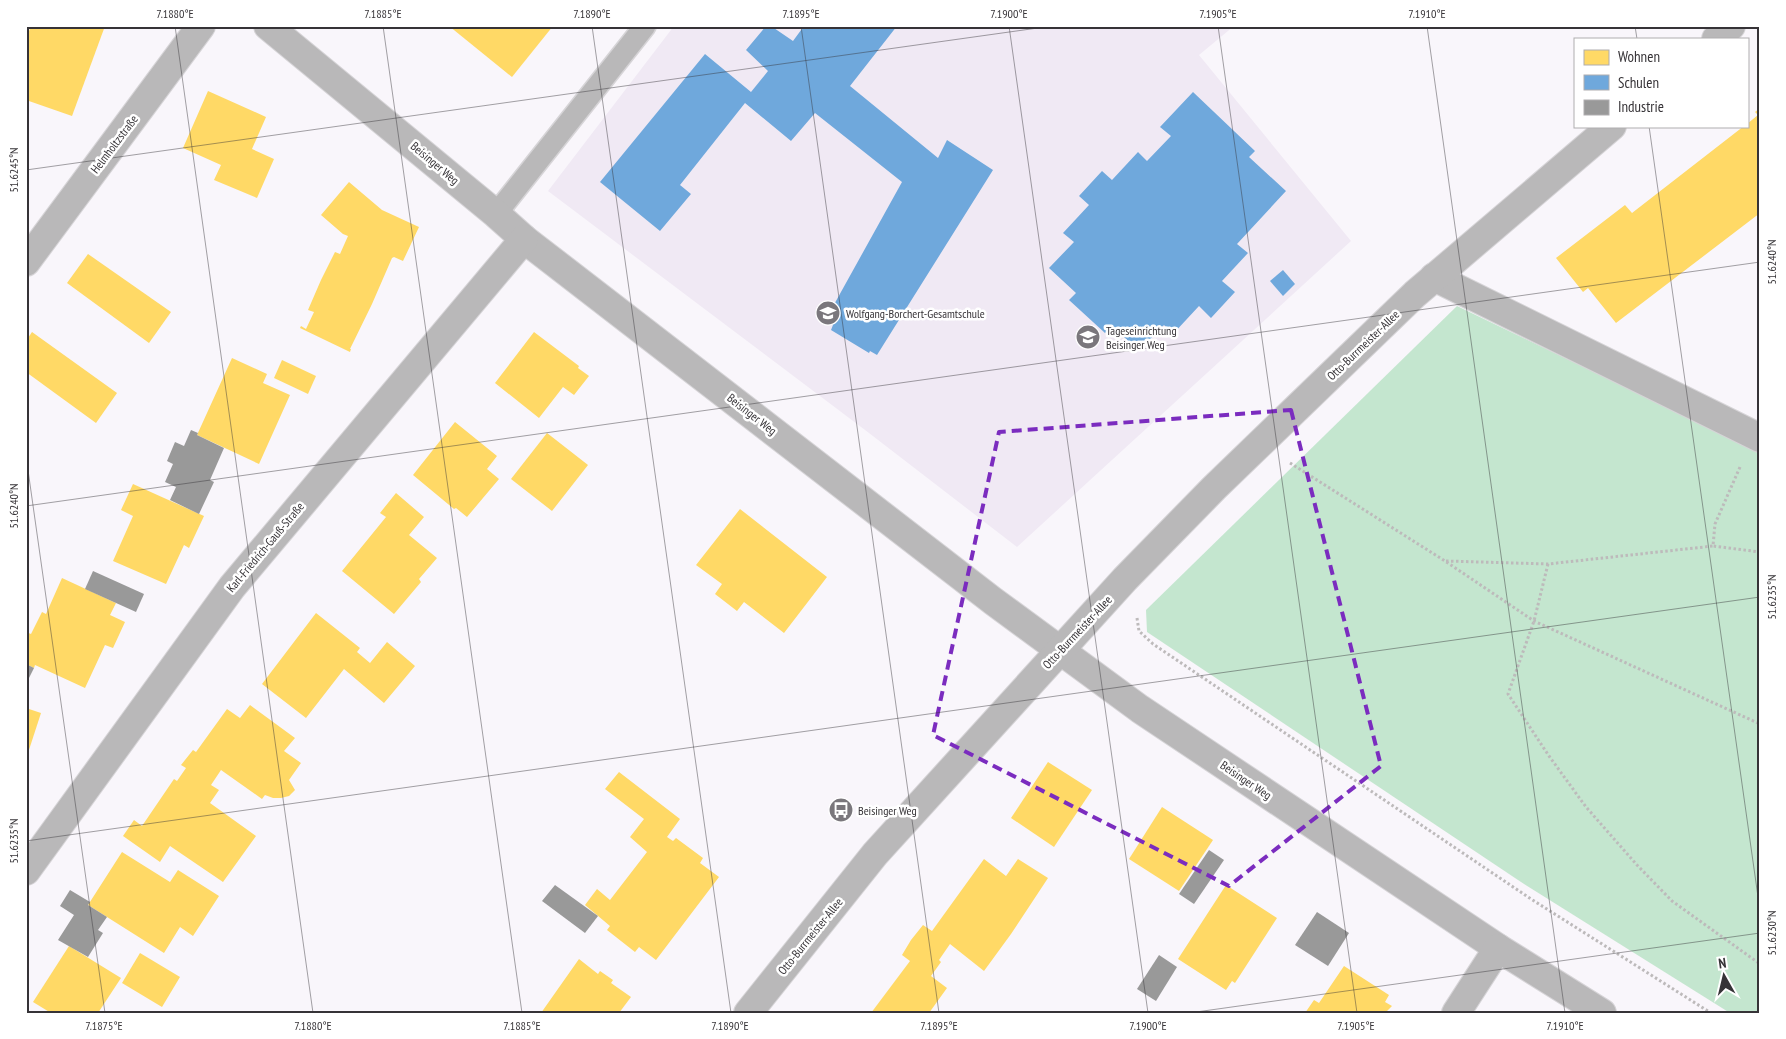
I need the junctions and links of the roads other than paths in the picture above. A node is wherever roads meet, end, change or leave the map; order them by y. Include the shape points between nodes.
1 (201, 26) edge
2 (268, 26) edge
3 (645, 26) edge
4 (1731, 26) edge
5 (1717, 38) edge
6 (1610, 128) edge
7 (496, 214) junction
8 (524, 239) junction
9 (26, 262) edge
10 (1434, 277) junction
11 (1757, 437) edge
12 (1061, 649) junction
13 (26, 871) edge
14 (1498, 948) junction
15 (748, 1013) edge
16 (1456, 1013) edge
17 (1602, 1013) edge

1 - 9 street, Helmholtzstraße
2 - 7 street, Beisinger Weg
3 - 7 lane
4 - 5 street
6 - 10 street, Otto-Burrmeister-Allee
7 - 8 street, Beisinger Weg
8 - 12 street, Beisinger Weg
8 - 13 street, Karl-Friedrich-Gauß-Straße via 232,587
10 - 11 street
10 - 12 street, Otto-Burrmeister-Allee via 1214,488
12 - 14 street, Beisinger Weg via 1140,709
12 - 15 street, Otto-Burrmeister-Allee via 875,854
14 - 16 street
14 - 17 street, Beisinger Weg

